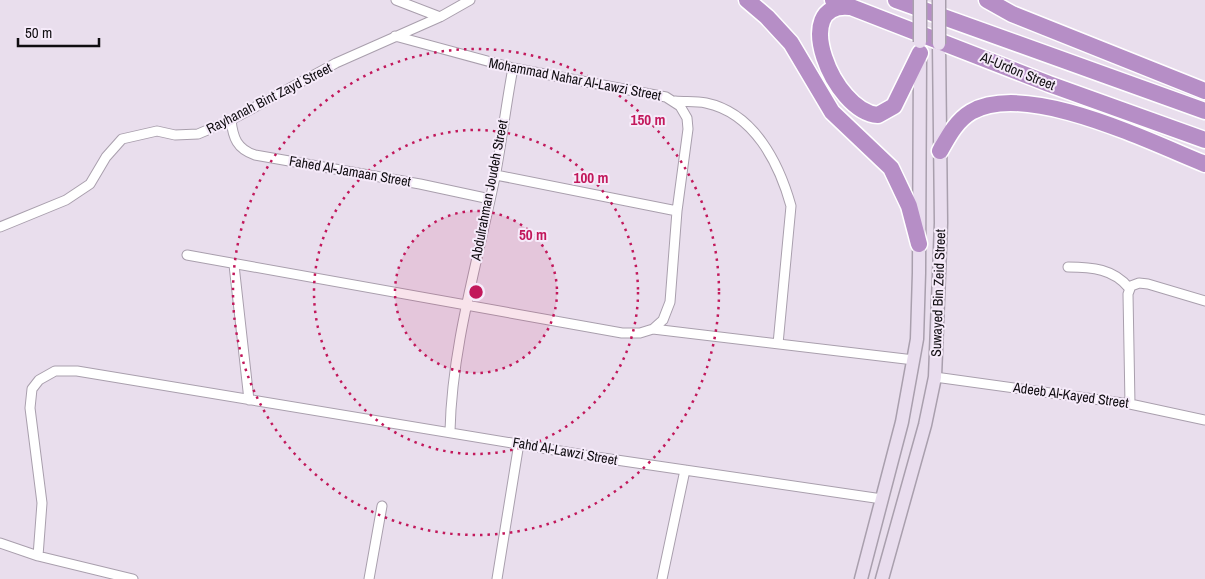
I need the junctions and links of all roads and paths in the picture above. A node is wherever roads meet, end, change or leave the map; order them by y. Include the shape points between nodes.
1 (396, 0) edge
2 (470, 0) edge
3 (747, 0) edge
4 (833, 0) edge
5 (896, 0) edge
6 (920, 0) edge
7 (939, 0) edge
8 (987, 0) edge
9 (853, 8) junction
10 (440, 17) junction
11 (395, 36) junction
12 (920, 47) junction
13 (513, 68) junction
14 (1205, 91) edge
15 (675, 101) junction
16 (1205, 112) edge
17 (231, 120) junction
18 (1205, 140) edge
19 (940, 151) junction
20 (1205, 164) edge
21 (496, 175) junction
22 (490, 198) junction
23 (677, 211) junction
24 (0, 227) edge
25 (919, 244) junction
26 (188, 255) dead end
27 (234, 265) junction
28 (1068, 267) dead end
29 (1129, 288) junction
30 (1205, 301) edge
31 (466, 304) junction
32 (653, 328) junction
33 (778, 344) junction
34 (914, 360) junction
35 (935, 377) junction
36 (249, 400) junction
37 (1130, 404) junction
38 (1205, 420) edge
39 (450, 431) junction
40 (519, 443) junction
41 (685, 470) junction
42 (882, 499) junction
43 (382, 506) dead end
44 (0, 543) edge
45 (38, 556) junction
46 (133, 579) edge
47 (369, 579) edge
48 (497, 579) edge
49 (662, 579) edge
50 (861, 579) edge
51 (882, 579) edge

1 - 10 street
2 - 10 street, Rayhanah Bint Zayd Street
3 - 25 highway via 791,43 832,112 891,168 909,206
4 - 9 highway, Al-Urdon Street
5 - 16 highway, Al-Urdon Street
6 - 12 main road, Suwayed Bin Zeid Street, bridge
7 - 19 main road, Suwayed Bin Zeid Street, bridge
8 - 14 highway via 1012,14
9 - 12 highway via 842,6 827,12 820,25 820,35 825,60 837,83 852,101 867,112 878,115 894,106
9 - 18 highway, Al-Urdon Street via 1048,84
10 - 11 street, Rayhanah Bint Zayd Street
11 - 13 street, Mohammad Nahar Al-Lawzi Street
11 - 17 street, Rayhanah Bint Zayd Street via 336,63
12 - 25 main road, Suwayed Bin Zeid Street
13 - 15 street, Mohammad Nahar Al-Lawzi Street
13 - 21 street, Abdulrahman Joudeh Street
15 - 23 street, Mohammad Nahar Al-Lawzi Street via 687,118 688,129
15 - 33 street via 706,103 734,115 764,142 785,184 791,212
17 - 22 street, Fahed Al-Jamaan Street via 234,140 255,155
17 - 24 street, Rayhanah Bint Zayd Street via 198,134 157,131 122,139 106,157 90,184 66,200
19 - 20 highway via 960,120 971,112 985,106 1017,102 1069,112
19 - 35 main road, Suwayed Bin Zeid Street via 939,323
21 - 22 street, Abdulrahman Joudeh Street
21 - 23 street
22 - 31 street, Abdulrahman Joudeh Street
23 - 32 street, Mohammad Nahar Al-Lawzi Street via 670,302 663,320
25 - 34 main road, Suwayed Bin Zeid Street via 919,309
26 - 27 street
27 - 31 street
27 - 36 street
28 - 29 street via 1109,272 1120,277
29 - 30 street via 1139,283
29 - 37 street
31 - 32 street via 622,333 640,333
31 - 39 street, Abdulrahman Joudeh Street via 454,373
32 - 33 street
33 - 34 street
34 - 42 main road, Suwayed Bin Zeid Street
35 - 37 street, Adeeb Al-Kayed Street
35 - 51 main road, Suwayed Bin Zeid Street via 925,425
36 - 39 street, Fahd Al-Lawzi Street
36 - 45 street, Fahd Al-Lawzi Street via 77,371 56,371 39,380 32,389 30,408 42,503
37 - 38 street, Adeeb Al-Kayed Street
39 - 40 street, Fahd Al-Lawzi Street
40 - 41 street, Fahd Al-Lawzi Street
40 - 48 street
41 - 42 street, Fahd Al-Lawzi Street
41 - 49 street
42 - 50 main road, Suwayed Bin Zeid Street
43 - 47 street
44 - 45 street
45 - 46 street

